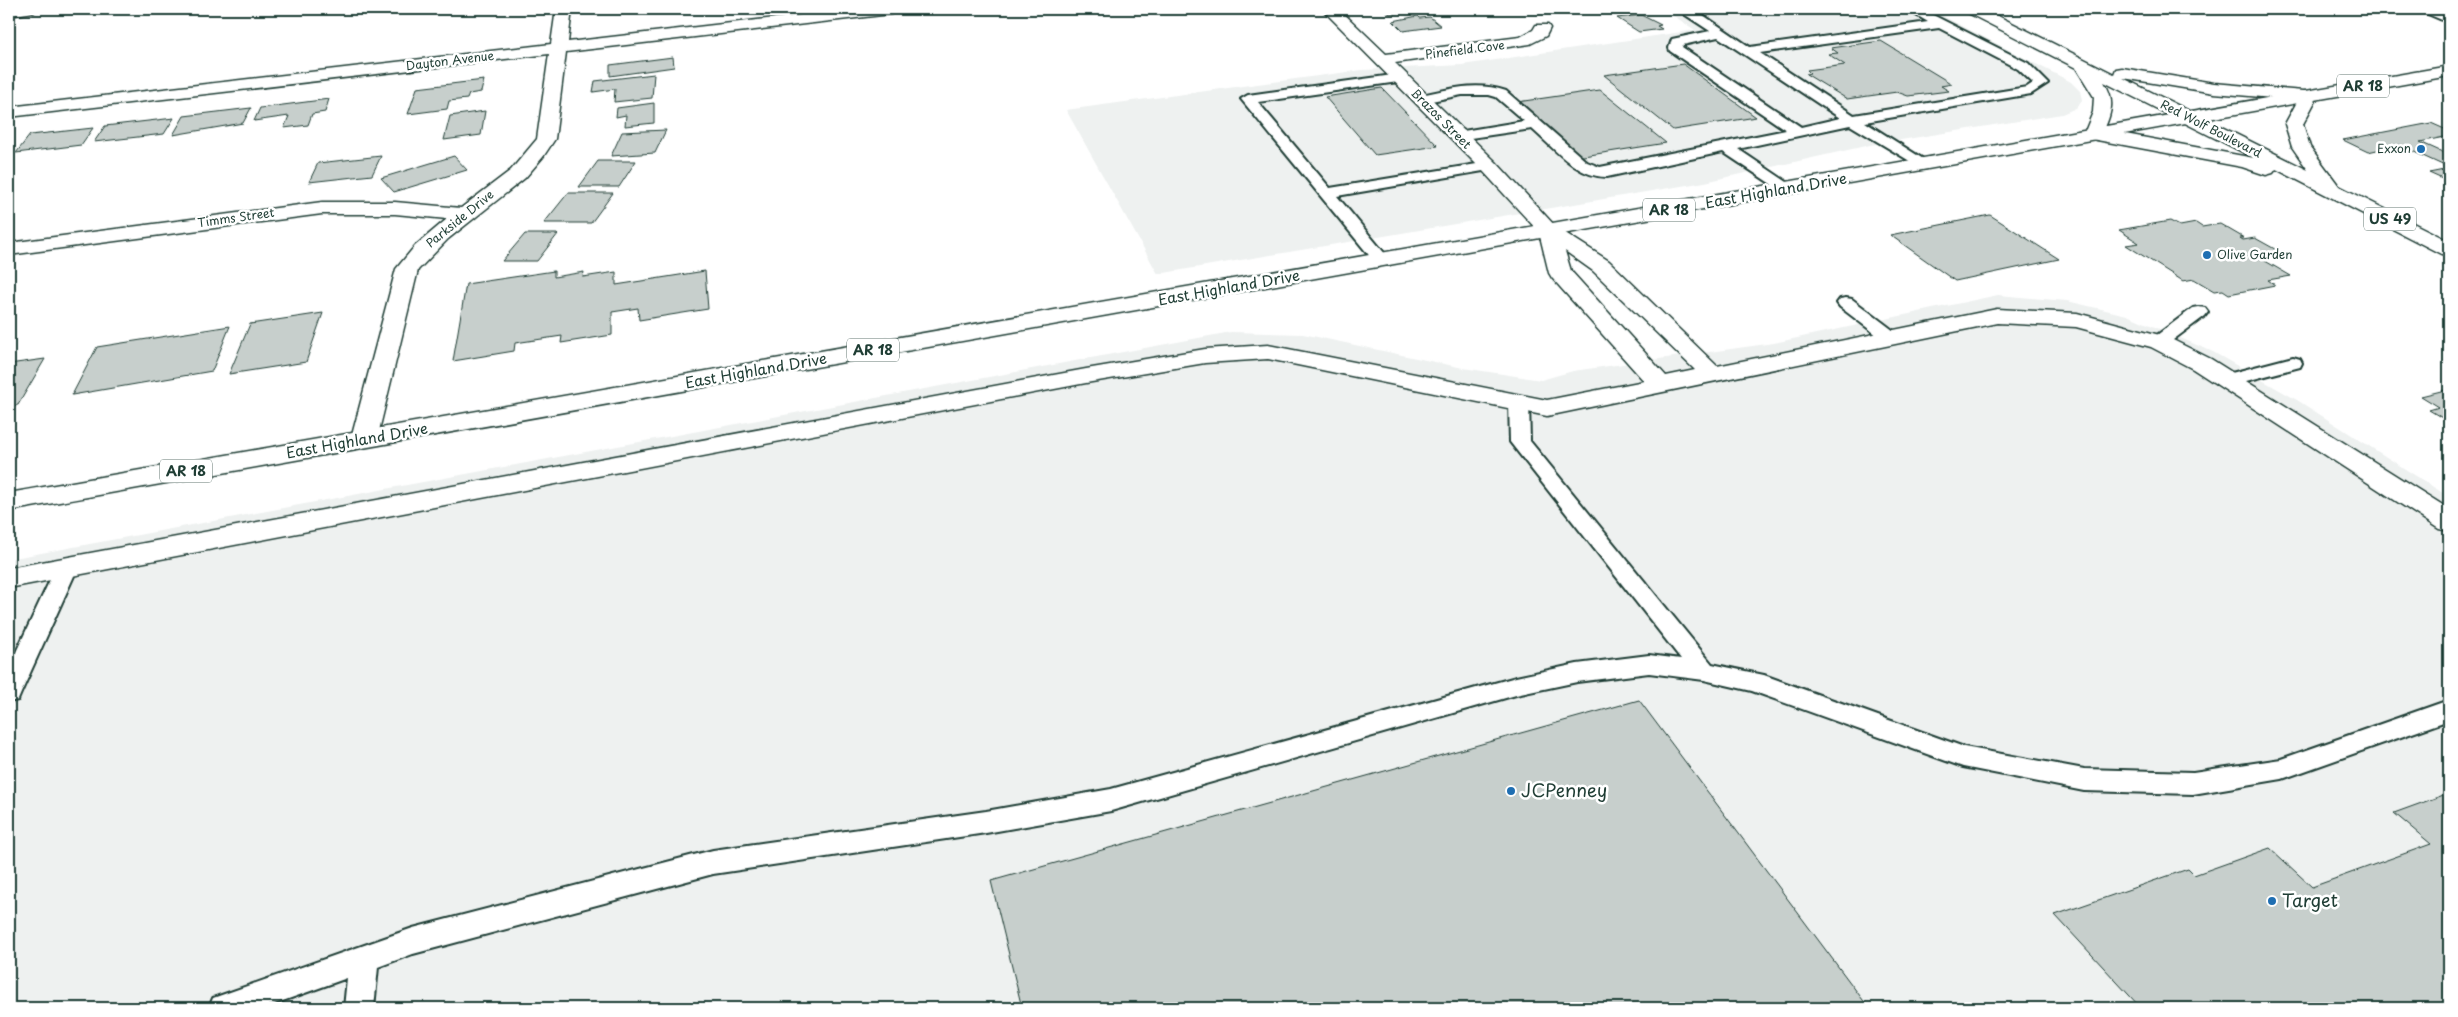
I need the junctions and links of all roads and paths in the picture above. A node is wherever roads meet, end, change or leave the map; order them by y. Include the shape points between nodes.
1 (28, 9) edge
2 (564, 9) edge
3 (891, 9) edge
4 (1330, 9) edge
5 (1706, 9) edge
6 (1912, 9) edge
7 (1972, 9) edge
8 (2422, 9) edge
9 (1686, 10) edge
10 (9, 11) edge
11 (2449, 19) edge
12 (1941, 24) junction
13 (1542, 28) dead end
14 (1718, 33) junction
15 (559, 48) junction
16 (1746, 52) junction
17 (1382, 60) junction
18 (2082, 64) junction
19 (2449, 71) edge
20 (1400, 78) junction
21 (2308, 96) junction
22 (1421, 99) junction
23 (9, 112) edge
24 (2189, 117) junction
25 (1852, 120) junction
26 (1535, 124) junction
27 (1798, 132) junction
28 (2093, 134) junction
29 (1457, 136) junction
30 (1726, 147) junction
31 (1923, 165) junction
32 (1489, 166) junction
33 (1788, 189) junction
34 (2332, 189) junction
35 (1326, 193) junction
36 (465, 215) junction
37 (1549, 231) junction
38 (9, 249) edge
39 (2449, 249) edge
40 (1383, 261) junction
41 (1846, 304) dead end
42 (2199, 312) dead end
43 (1892, 338) junction
44 (2159, 342) junction
45 (2293, 363) dead end
46 (1712, 374) junction
47 (2227, 380) junction
48 (1661, 385) junction
49 (1519, 402) junction
50 (364, 439) junction
51 (9, 502) edge
52 (2449, 522) edge
53 (67, 567) junction
54 (9, 578) edge
55 (1704, 671) junction
56 (9, 693) edge
57 (2449, 710) edge
58 (364, 958) junction
59 (224, 1008) edge
60 (359, 1008) edge

1 - 10 main road
2 - 15 main road, Parkside Drive
3 - 15 main road, Dayton Avenue
4 - 17 main road, Brazos Street
5 - 9 lane
6 - 12 lane
7 - 18 main road, Red Wolf Boulevard / US 49
8 - 11 lane
9 - 14 lane
12 - 16 lane
12 - 25 lane via 2023,66 2041,83 2031,90
13 - 17 main road, Pinefield Cove via 1540,33 1524,41
14 - 16 lane
14 - 27 lane via 1677,42 1676,48
15 - 23 main road, Dayton Avenue
15 - 36 main road, Parkside Drive via 546,139 524,169
16 - 25 lane
17 - 20 main road, Brazos Street
18 - 21 main road via 2166,82
18 - 24 main road, Red Wolf Boulevard / US 49
18 - 28 main road via 2101,91 2105,105
19 - 21 main road, East Highland Drive / AR 18
20 - 22 main road, Brazos Street
20 - 35 lane via 1248,99
21 - 24 main road, East Highland Drive / AR 18
21 - 34 main road via 2294,124 2301,147
22 - 26 lane via 1477,88 1492,90
22 - 29 main road, Brazos Street
24 - 28 main road, East Highland Drive / AR 18
24 - 34 main road, Red Wolf Boulevard / US 49
25 - 27 lane
25 - 31 lane
26 - 29 lane
26 - 30 lane via 1582,165 1598,172
27 - 30 lane
28 - 31 main road, East Highland Drive / AR 18
28 - 34 main road via 2246,162
29 - 32 main road, Brazos Street
30 - 33 lane
31 - 33 main road, East Highland Drive / AR 18
32 - 35 lane
32 - 37 main road, Brazos Street
33 - 37 main road, East Highland Drive / AR 18
34 - 39 main road, Red Wolf Boulevard / US 49
35 - 40 lane
36 - 38 main road, Timms Street via 395,208 322,208
36 - 50 main road, Parkside Drive via 420,251 407,269
37 - 40 main road, East Highland Drive / AR 18
37 - 46 main road, Brazos Street via 1601,266
37 - 48 main road via 1560,274
40 - 50 main road, East Highland Drive / AR 18
41 - 43 lane
42 - 44 lane
43 - 44 main road via 1998,316 2029,316 2077,320
43 - 46 main road
44 - 47 main road
45 - 47 lane
46 - 48 main road
47 - 52 main road
48 - 49 main road via 1547,408
49 - 53 main road via 1268,352 1205,356
49 - 55 lane via 1520,442
50 - 51 main road, East Highland Drive / AR 18
53 - 54 main road
53 - 56 lane
55 - 57 lane via 1755,682 1963,757 2084,780 2193,783 2282,770
55 - 58 lane via 1650,664 1577,673 1516,686 1111,800 986,822 712,862 413,941
58 - 59 lane
58 - 60 lane

